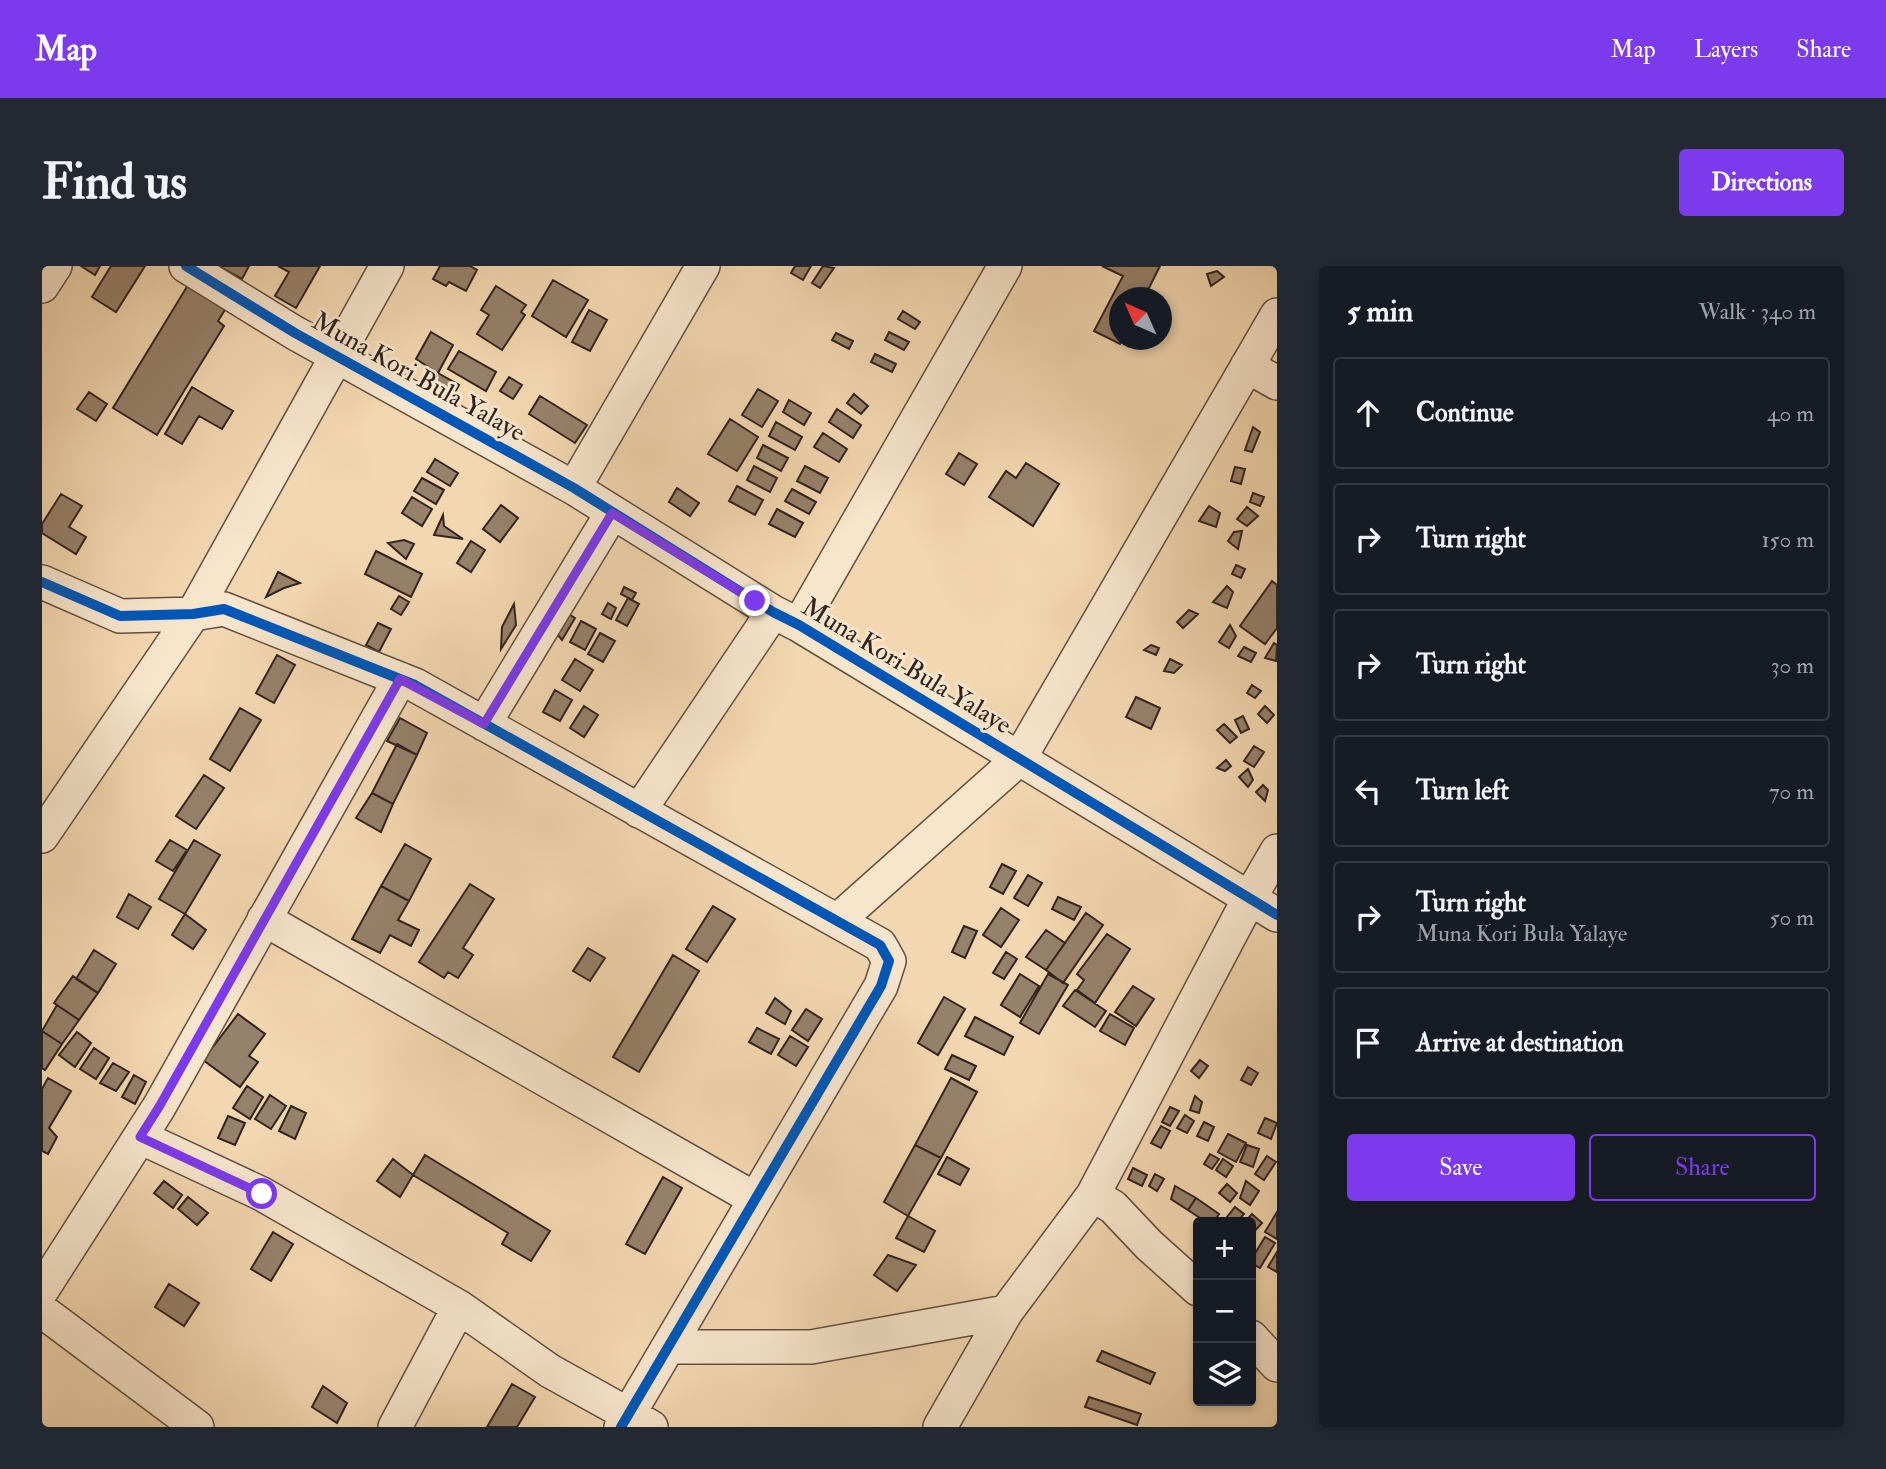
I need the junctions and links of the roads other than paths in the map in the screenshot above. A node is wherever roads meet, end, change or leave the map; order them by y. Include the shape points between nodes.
1 (55, 266) edge
2 (186, 266) edge
3 (387, 266) edge
4 (704, 266) edge
5 (1005, 266) edge
6 (42, 286) edge
7 (1277, 315) edge
8 (336, 355) junction
9 (1247, 366) junction
10 (1277, 383) edge
11 (574, 488) junction
12 (612, 513) junction
13 (42, 582) edge
14 (193, 614) junction
15 (786, 618) junction
16 (400, 679) junction
17 (484, 724) junction
18 (1019, 759) junction
19 (639, 811) junction
20 (42, 836) edge
21 (1277, 851) edge
22 (1249, 899) junction
23 (1277, 915) edge
24 (264, 919) junction
25 (837, 921) junction
26 (140, 1137) junction
27 (1093, 1195) junction
28 (755, 1199) junction
29 (1193, 1285) edge
30 (42, 1290) edge
31 (459, 1307) junction
32 (42, 1311) edge
33 (1006, 1312) junction
34 (1256, 1342) edge
35 (669, 1347) junction
36 (1277, 1365) edge
37 (634, 1423) edge
38 (197, 1427) edge
39 (395, 1427) edge
40 (940, 1427) edge

1 - 6 street
2 - 8 street, Muna Kori Bula Yalaye
3 - 8 street
4 - 11 street
5 - 15 street
7 - 9 street
8 - 11 street, Muna Kori Bula Yalaye
8 - 14 street
9 - 10 street
9 - 18 street
11 - 12 street, Muna Kori Bula Yalaye
12 - 15 street, Muna Kori Bula Yalaye
12 - 17 street
13 - 14 street via 120,616
14 - 16 street via 224,609
14 - 20 street
15 - 18 street, Muna Kori Bula Yalaye
15 - 19 street
16 - 17 street
16 - 24 street
17 - 19 street
18 - 22 street, Muna Kori Bula Yalaye
18 - 25 street
19 - 25 street
21 - 22 street
22 - 23 street, Muna Kori Bula Yalaye
22 - 27 street
24 - 26 street
24 - 28 street
25 - 28 street via 880,945 889,961 881,986
26 - 30 street
26 - 31 street via 262,1194
27 - 29 street via 1113,1208
27 - 33 street
28 - 35 street
31 - 37 street
31 - 39 street
32 - 38 street
33 - 35 street via 811,1347
33 - 40 street
34 - 36 street
35 - 37 street

